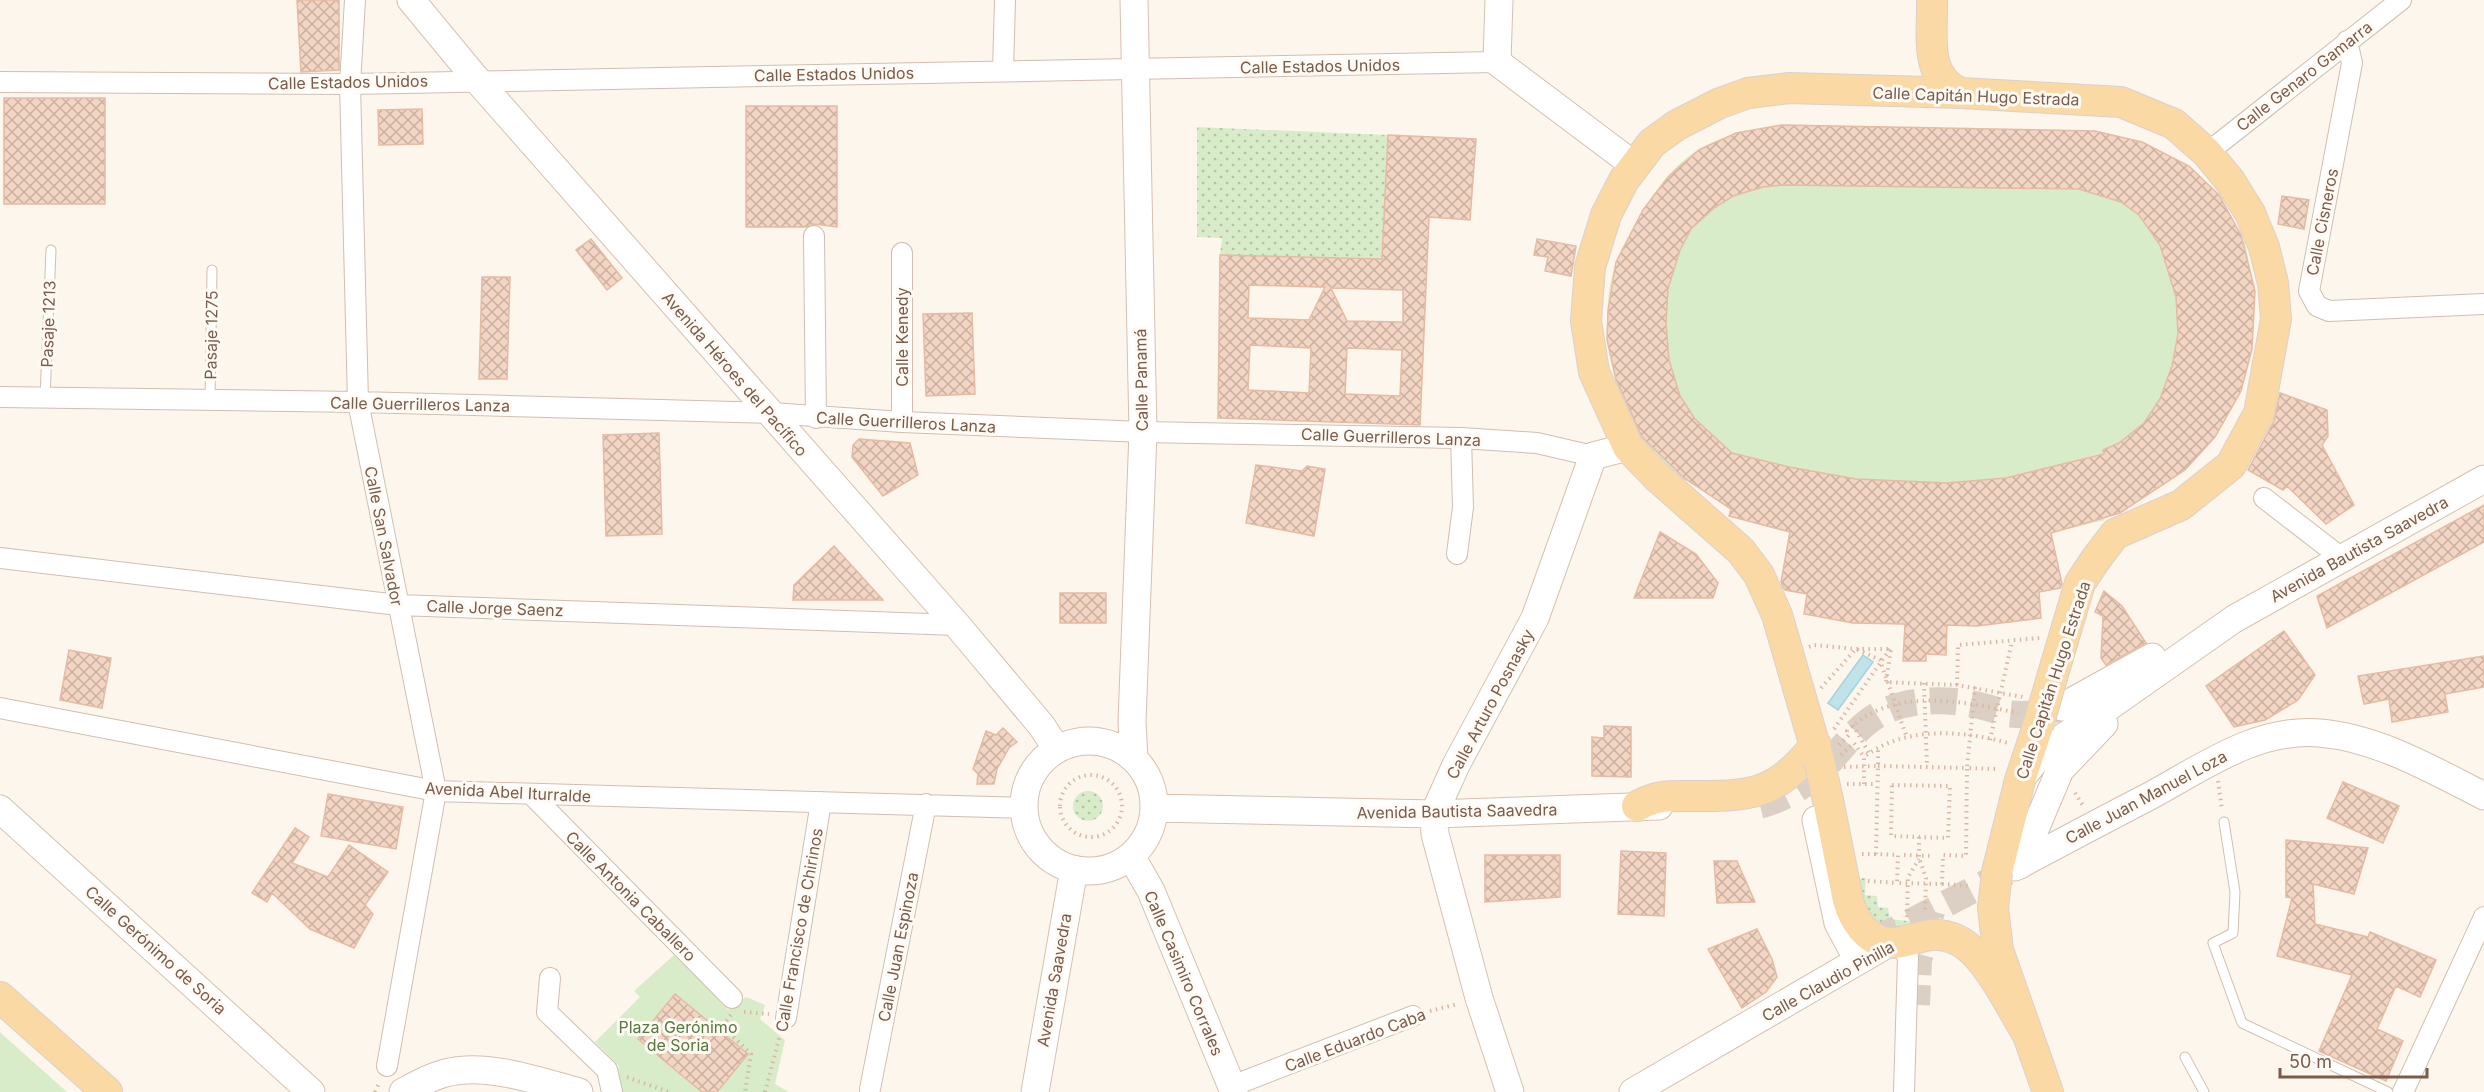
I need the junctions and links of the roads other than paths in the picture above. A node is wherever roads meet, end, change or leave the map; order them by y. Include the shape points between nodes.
1 (355, 0) edge
2 (411, 0) edge
3 (1005, 0) edge
4 (1134, 0) edge
5 (1499, 0) edge
6 (1932, 0) edge
7 (2401, 0) edge
8 (2347, 41) junction
9 (1497, 62) junction
10 (1933, 66) junction
11 (1134, 70) junction
12 (1003, 71) junction
13 (478, 81) junction
14 (0, 82) edge
15 (350, 84) junction
16 (1902, 93) junction
17 (1961, 93) junction
18 (2207, 153) junction
19 (1634, 165) junction
20 (814, 236) dead end
21 (51, 250) dead end
22 (902, 253) dead end
23 (212, 270) dead end
24 (2484, 304) edge
25 (0, 397) edge
26 (45, 399) junction
27 (210, 400) junction
28 (358, 402) junction
29 (771, 414) junction
30 (816, 418) junction
31 (902, 422) junction
32 (1143, 432) junction
33 (1461, 438) junction
34 (1628, 447) junction
35 (1593, 456) junction
36 (2484, 479) edge
37 (2264, 498) dead end
38 (1457, 554) dead end
39 (0, 558) edge
40 (2343, 559) junction
41 (2265, 602) junction
42 (398, 605) junction
43 (2234, 620) junction
44 (957, 625) junction
45 (0, 708) edge
46 (2062, 708) tunnel mouth
47 (1057, 749) junction
48 (1824, 752) junction
49 (1134, 759) junction
50 (2011, 774) junction
51 (436, 791) junction
52 (531, 794) junction
53 (2484, 796) edge
54 (821, 802) junction
55 (926, 804) junction
56 (1760, 805) tunnel mouth
57 (1637, 806) junction
58 (1024, 808) junction
59 (1154, 808) junction
60 (0, 809) edge
61 (1822, 810) junction
62 (1434, 814) junction
63 (2224, 822) road end
64 (1131, 855) junction
65 (1074, 869) junction
66 (2001, 872) junction
67 (2484, 917) edge
68 (1898, 935) junction
69 (1858, 960) junction
70 (550, 978) dead end
71 (0, 997) edge
72 (732, 998) dead end
73 (1920, 1005) tunnel mouth
74 (1413, 1016) road end
75 (786, 1018) road end
76 (0, 1022) edge
77 (2028, 1035) junction
78 (2185, 1057) dead end
79 (387, 1066) dead end
80 (870, 1089) dead end
81 (1233, 1089) edge
82 (80, 1092) edge
83 (107, 1092) edge
84 (311, 1092) edge
85 (403, 1092) edge
86 (579, 1092) edge
87 (612, 1092) edge
88 (1035, 1092) edge
89 (1510, 1092) edge
90 (1634, 1092) edge
91 (1904, 1092) edge
92 (1918, 1092) edge
93 (2048, 1092) edge
94 (2204, 1092) edge
95 (2388, 1092) edge
96 (2403, 1092) edge

1 - 15 street, Calle San Salvador
2 - 13 main road, Avenida Héroes del Pacífico
3 - 12 street
4 - 11 main road, Calle Panamá
5 - 9 main road
6 - 10 main road
7 - 8 street, Calle Genaro Gamarra
8 - 18 street, Calle Genaro Gamarra
8 - 24 street, Calle Cisneros via 2352,63 2308,291 2317,306 2329,311
9 - 11 street, Calle Estados Unidos
9 - 19 main road
10 - 16 main road via 1920,82
10 - 17 main road via 1943,83
11 - 12 street, Calle Estados Unidos
11 - 32 main road, Calle Panamá
12 - 13 street, Calle Estados Unidos
13 - 15 street, Calle Estados Unidos
13 - 29 main road, Avenida Héroes del Pacífico
14 - 15 street, Calle Estados Unidos
15 - 28 street, Calle San Salvador
16 - 17 main road, Calle Capitán Hugo Estrada
16 - 19 main road, Calle Capitán Hugo Estrada via 1789,88 1748,93 1677,125 1652,143
17 - 18 main road, Calle Capitán Hugo Estrada via 2121,102 2174,124
18 - 50 main road, Calle Capitán Hugo Estrada, bridge via 2250,213 2273,283 2276,319 2259,413 2231,465 2181,505 2115,534 2096,558 2080,583 2053,674 2032,713
19 - 34 main road, Calle Capitán Hugo Estrada via 1606,215 1590,267 1587,321 1594,372
20 - 30 street
21 - 26 lane, Pasaje 1213
22 - 31 street, Calle Kenedy
23 - 27 lane, Pasaje 1275
25 - 26 street, Calle Guerrilleros Lanza
26 - 27 street, Calle Guerrilleros Lanza
27 - 28 street, Calle Guerrilleros Lanza
28 - 29 street, Calle Guerrilleros Lanza
28 - 42 street, Calle San Salvador
29 - 30 street, Calle Guerrilleros Lanza
29 - 44 main road, Avenida Héroes del Pacífico
30 - 31 street, Calle Guerrilleros Lanza
31 - 32 street, Calle Guerrilleros Lanza
32 - 33 street, Calle Guerrilleros Lanza
32 - 49 main road, Calle Panamá via 1132,722
33 - 35 street, Calle Guerrilleros Lanza via 1537,443
33 - 38 street via 1463,507
34 - 35 main road, Calle Guerrilleros Lanza
34 - 48 main road, Calle Capitán Hugo Estrada via 1741,551 1759,575 1777,615
35 - 62 main road, Calle Arturo Posnasky via 1535,618
36 - 40 main road, Avenida Bautista Saavedra
37 - 40 street
39 - 42 street, Calle Jorge Saenz
40 - 41 main road, Avenida Bautista Saavedra
41 - 43 main road, Avenida Bautista Saavedra
41 - 66 main road via 2249,629 2124,707 2082,744 2055,779
42 - 44 street, Calle Jorge Saenz
42 - 51 street, Calle San Salvador
43 - 46 main road, Avenida Bautista Saavedra via 2203,628
43 - 50 main road, Avenida Bautista Saavedra
44 - 47 main road, Avenida Héroes del Pacífico
45 - 51 street, Avenida Abel Iturralde
47 - 49 main road via 1078,742 1101,742
47 - 58 main road via 1033,772
48 - 57 main road via 1761,792 1654,796
48 - 61 main road, Calle Capitán Hugo Estrada, bridge
49 - 59 main road via 1148,778
50 - 66 main road, Calle Capitán Hugo Estrada
51 - 52 street, Avenida Abel Iturralde
51 - 79 street, Calle San Salvador
52 - 54 street, Avenida Abel Iturralde
52 - 72 street, Calle Antonia Caballero
53 - 66 main road, Calle Juan Manuel Loza via 2366,742 2319,732 2287,734 2214,758 2185,777
54 - 55 street, Avenida Abel Iturralde
54 - 75 street, Calle Francisco de Chirinos
55 - 58 street, Avenida Abel Iturralde
55 - 80 street, Calle Juan Espinoza
56 - 57 main road, Avenida Bautista Saavedra
57 - 62 main road, Avenida Bautista Saavedra
58 - 65 main road via 1040,849
59 - 62 main road, Avenida Bautista Saavedra
59 - 64 main road via 1147,835
60 - 84 main road, Calle Gerónimo de Soria
61 - 68 main road, Calle Capitán Hugo Estrada via 1852,915 1867,933
61 - 69 main road via 1838,922
62 - 89 main road via 1435,834 1479,998
63 - 95 lane via 2235,892 2233,933 2213,943 2242,1023
64 - 65 main road via 1104,869
64 - 81 main road, Calle Casimiro Corrales via 1151,891
65 - 88 main road, Avenida Saavedra
66 - 77 main road, Calle Capitán Hugo Estrada, bridge via 1993,908 1998,950
67 - 96 street
68 - 69 main road, Calle Claudio Pinilla
68 - 77 main road, Calle Claudio Pinilla via 1930,934 1956,939 1967,946
68 - 91 street via 1908,957
69 - 90 main road, Calle Claudio Pinilla
70 - 87 street via 547,1012 607,1070
71 - 83 main road
73 - 92 street
74 - 81 street, Calle Eduardo Caba
76 - 82 main road
77 - 93 main road
78 - 94 lane
85 - 86 main road via 449,1072 464,1070 483,1070

